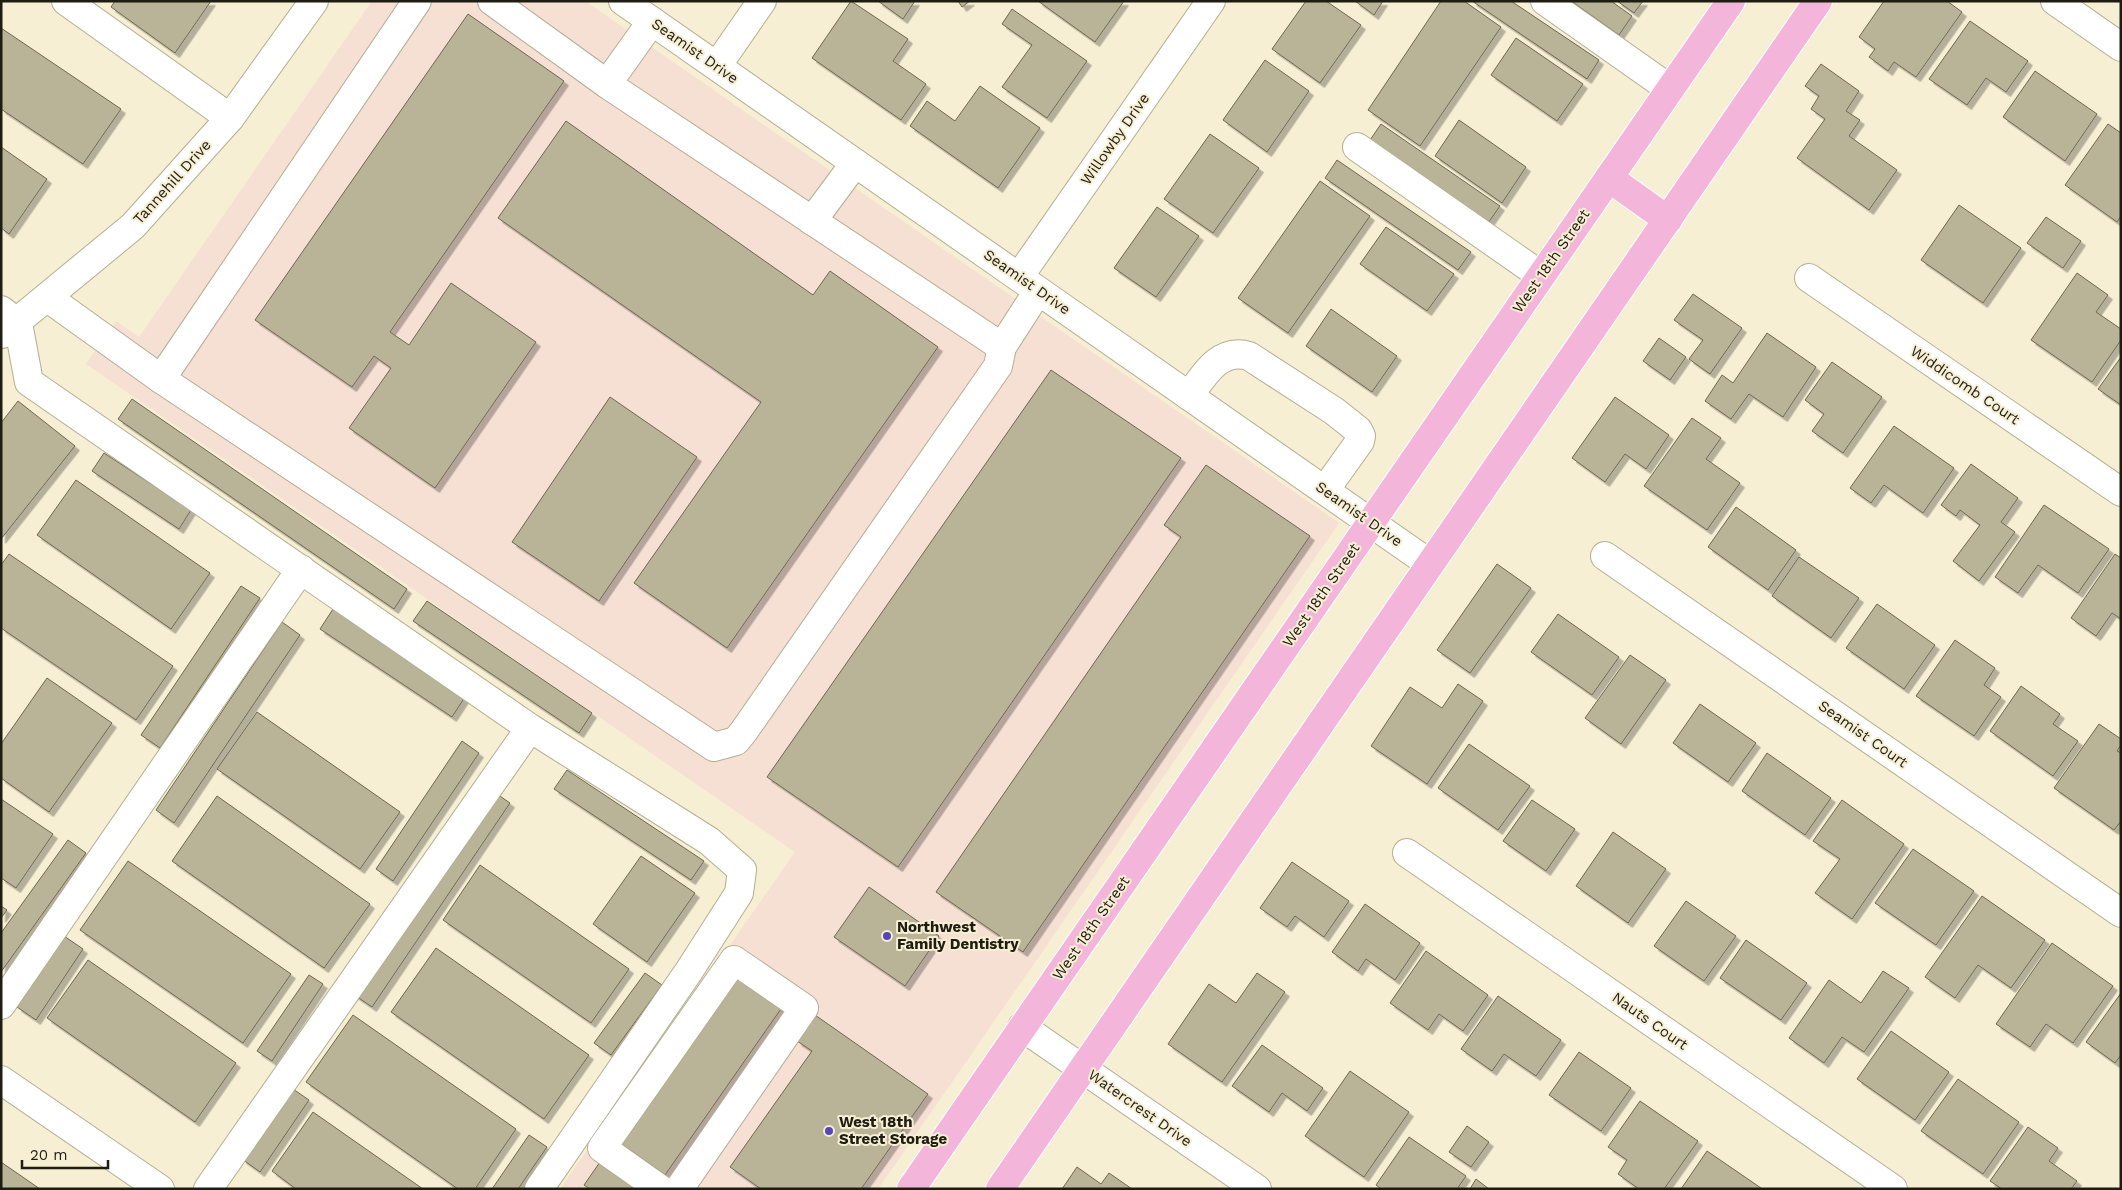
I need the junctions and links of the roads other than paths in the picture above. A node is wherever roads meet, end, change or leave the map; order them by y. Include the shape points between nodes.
1 (66, 1) edge
2 (314, 1) edge
3 (417, 1) edge
4 (492, 1) edge
5 (623, 1) edge
6 (762, 1) edge
7 (1211, 1) edge
8 (1545, 1) edge
9 (1731, 1) edge
10 (1818, 1) edge
11 (2055, 1) edge
12 (652, 21) junction
13 (2121, 47) edge
14 (717, 66) junction
15 (607, 84) junction
16 (1670, 89) junction
17 (230, 118) junction
18 (1357, 147) dead end
19 (855, 163) junction
20 (1609, 178) junction
21 (1668, 220) junction
22 (812, 221) junction
23 (1540, 276) junction
24 (1809, 278) dead end
25 (1028, 284) junction
26 (48, 298) junction
27 (7, 323) edge
28 (1002, 347) junction
29 (161, 379) junction
30 (1189, 396) junction
31 (1325, 490) junction
32 (2121, 492) edge
33 (1371, 522) junction
34 (1605, 556) dead end
35 (1430, 564) junction
36 (302, 569) junction
37 (530, 728) junction
38 (1407, 853) dead end
39 (2121, 912) edge
40 (1, 1005) edge
41 (1022, 1027) junction
42 (1083, 1068) junction
43 (1, 1080) edge
44 (160, 1189) edge
45 (208, 1189) edge
46 (539, 1189) edge
47 (660, 1189) edge
48 (679, 1189) edge
49 (911, 1189) edge
50 (1000, 1189) edge
51 (1257, 1189) edge
52 (1893, 1189) edge

1 - 17 street
2 - 17 street, Tannehill Drive
3 - 29 street
4 - 15 street
5 - 12 street, Seamist Drive
6 - 14 street
7 - 25 street, Willowby Drive
8 - 16 street
9 - 16 main road, West 18th Street
10 - 21 main road
11 - 13 street
12 - 14 street, Seamist Drive
12 - 15 street
14 - 19 street, Seamist Drive
15 - 22 street
16 - 20 main road, West 18th Street
17 - 26 street, Tannehill Drive via 132,226
18 - 23 street
19 - 22 street
19 - 25 street, Seamist Drive
20 - 21 main road
20 - 23 main road, West 18th Street
21 - 35 main road
22 - 28 street
23 - 33 main road, West 18th Street
24 - 32 street, Widdicomb Court
25 - 28 street, Willowby Drive
25 - 30 street, Seamist Drive
26 - 27 street, Tannehill Drive
26 - 29 street, Willowby Drive
27 - 36 street via 29,382
28 - 29 street, Willowby Drive via 998,366 744,731 736,741 714,747
30 - 31 street, Seamist Drive
30 - 31 street via 1223,356 1239,353 1249,356 1334,411 1361,436
31 - 33 street, Seamist Drive
33 - 35 street, Seamist Drive
33 - 41 main road, West 18th Street
34 - 39 street, Seamist Court
35 - 42 main road
36 - 37 street
36 - 40 street
37 - 45 street
37 - 46 street via 709,841 742,870 739,893 729,909
38 - 52 street, Nauts Court
41 - 42 street, Watercrest Drive
41 - 49 main road, West 18th Street
42 - 50 main road
42 - 51 street, Watercrest Drive
43 - 44 street
47 - 48 street via 602,1148 734,960 804,1008

